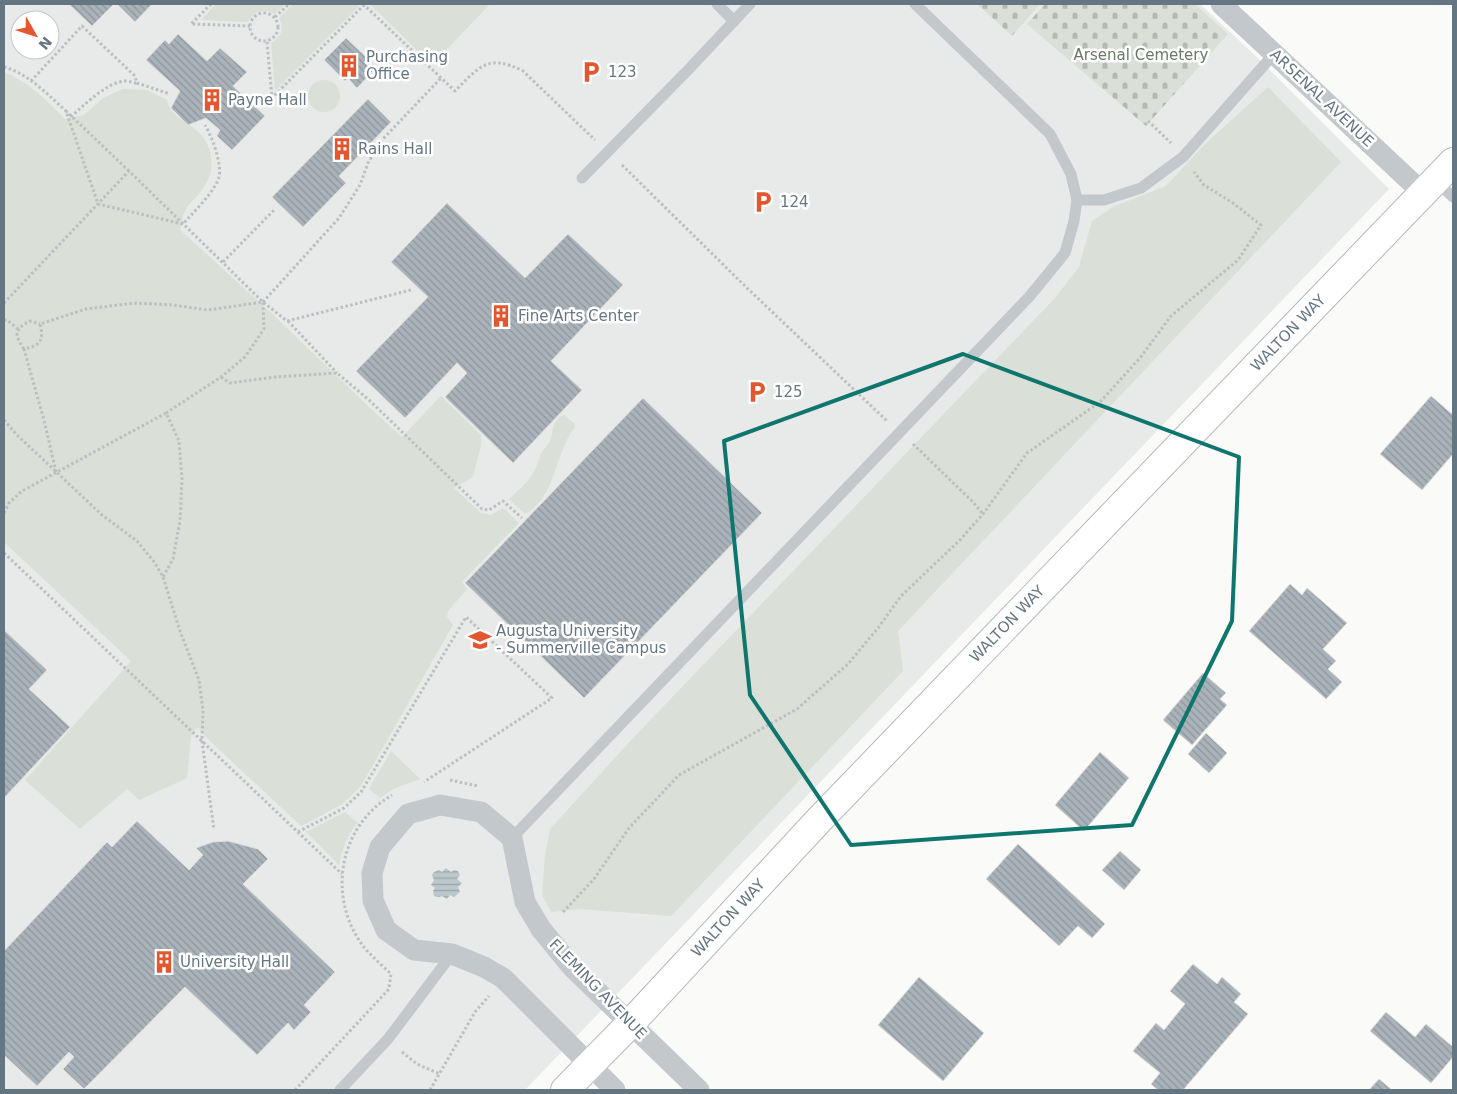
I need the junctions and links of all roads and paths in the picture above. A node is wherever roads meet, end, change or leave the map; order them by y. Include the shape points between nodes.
1 (211, 4) edge
2 (288, 4) edge
3 (365, 4) edge
4 (717, 4) edge
5 (750, 4) edge
6 (915, 4) edge
7 (1221, 4) edge
8 (275, 17) junction
9 (734, 22) junction
10 (250, 26) junction
11 (267, 42) junction
12 (1274, 54) junction
13 (4, 68) edge
14 (441, 78) junction
15 (31, 81) junction
16 (137, 83) junction
17 (170, 94) dead end
18 (66, 111) junction
19 (71, 117) junction
20 (1148, 121) dead end
21 (205, 125) dead end
22 (1173, 145) dead end
23 (608, 152) junction
24 (1190, 167) dead end
25 (129, 171) junction
26 (582, 178) dead end
27 (1441, 183) edge
28 (1077, 200) junction
29 (98, 204) junction
30 (275, 209) dead end
31 (183, 224) junction
32 (223, 263) junction
33 (411, 290) dead end
34 (263, 302) junction
35 (4, 303) edge
36 (4, 320) edge
37 (288, 321) junction
38 (40, 324) junction
39 (18, 329) junction
40 (24, 349) junction
41 (337, 373) junction
42 (221, 377) junction
43 (166, 413) junction
44 (4, 420) edge
45 (888, 421) dead end
46 (912, 444) dead end
47 (56, 472) junction
48 (4, 513) edge
49 (983, 514) junction
50 (522, 518) dead end
51 (4, 553) edge
52 (163, 578) junction
53 (202, 741) junction
54 (424, 782) dead end
55 (214, 830) dead end
56 (298, 832) junction
57 (512, 838) junction
58 (342, 874) dead end
59 (563, 912) dead end
60 (452, 954) junction
61 (491, 993) dead end
62 (364, 1017) dead end
63 (630, 1024) junction
64 (402, 1052) dead end
65 (589, 1066) junction
66 (440, 1074) junction
67 (295, 1090) edge
68 (340, 1090) edge
69 (430, 1090) edge
70 (565, 1090) edge
71 (615, 1090) edge
72 (699, 1090) edge

1 - 10 path via 191,24
2 - 8 path
3 - 11 path via 272,98
3 - 14 path
4 - 9 lane
5 - 9 lane
6 - 28 lane via 1050,134 1072,174
7 - 12 street, ARSENAL AVENUE
8 - 10 path via 268,13 259,14
8 - 11 path via 278,32
9 - 23 lane
10 - 11 path via 252,34
12 - 27 street, ARSENAL AVENUE
12 - 28 lane via 1183,157 1148,183 1104,200
13 - 15 path
14 - 23 path via 455,91 477,69 488,63 512,66 523,71
14 - 34 path via 382,140 344,210
15 - 16 path via 82,26 135,76
15 - 18 path
16 - 17 path
16 - 19 path via 123,81 104,89
18 - 19 path
18 - 29 path
19 - 25 path
20 - 22 path
21 - 31 path via 217,155 219,178
23 - 26 lane
23 - 45 path
24 - 49 path via 1204,185 1261,225 1238,260 1171,316 1140,358 1100,402 1027,453
25 - 29 path
25 - 31 path
27 - 63 main road, WALTON WAY via 818,820
28 - 57 lane via 1065,253 1029,297
29 - 31 path
29 - 35 path
30 - 32 path
31 - 32 path
32 - 34 path
33 - 37 path
34 - 37 path
34 - 38 path via 208,310 134,302 86,310
34 - 42 path via 264,329 245,356
36 - 39 path
37 - 41 path
38 - 39 path via 30,321
38 - 40 path via 43,335 40,342
39 - 40 path via 18,340
40 - 47 path
41 - 42 path via 230,383
41 - 50 path via 482,508 489,510 503,501
42 - 43 path
43 - 47 path
43 - 52 path via 179,441 182,479 180,521 172,559
44 - 47 path
46 - 49 path
47 - 48 path via 22,490
47 - 52 path via 102,515 137,541
49 - 59 path via 901,596 848,664 797,709 679,775 629,828 594,879
51 - 53 path
52 - 53 path via 199,680
53 - 55 path
53 - 56 path
54 - 56 path via 552,698 466,617 361,792 344,808
56 - 58 path
57 - 60 street via 481,812 440,805 408,814 380,847 372,873 373,900 386,930 414,950
57 - 63 street, FLEMING AVENUE via 525,902 541,929 572,967
60 - 65 street via 503,978
60 - 68 lane via 388,1039
61 - 66 path via 475,1012
62 - 67 path
63 - 65 main road, WALTON WAY
63 - 72 street, FLEMING AVENUE
64 - 66 path via 417,1064
65 - 70 main road, WALTON WAY
65 - 71 street
66 - 69 path

